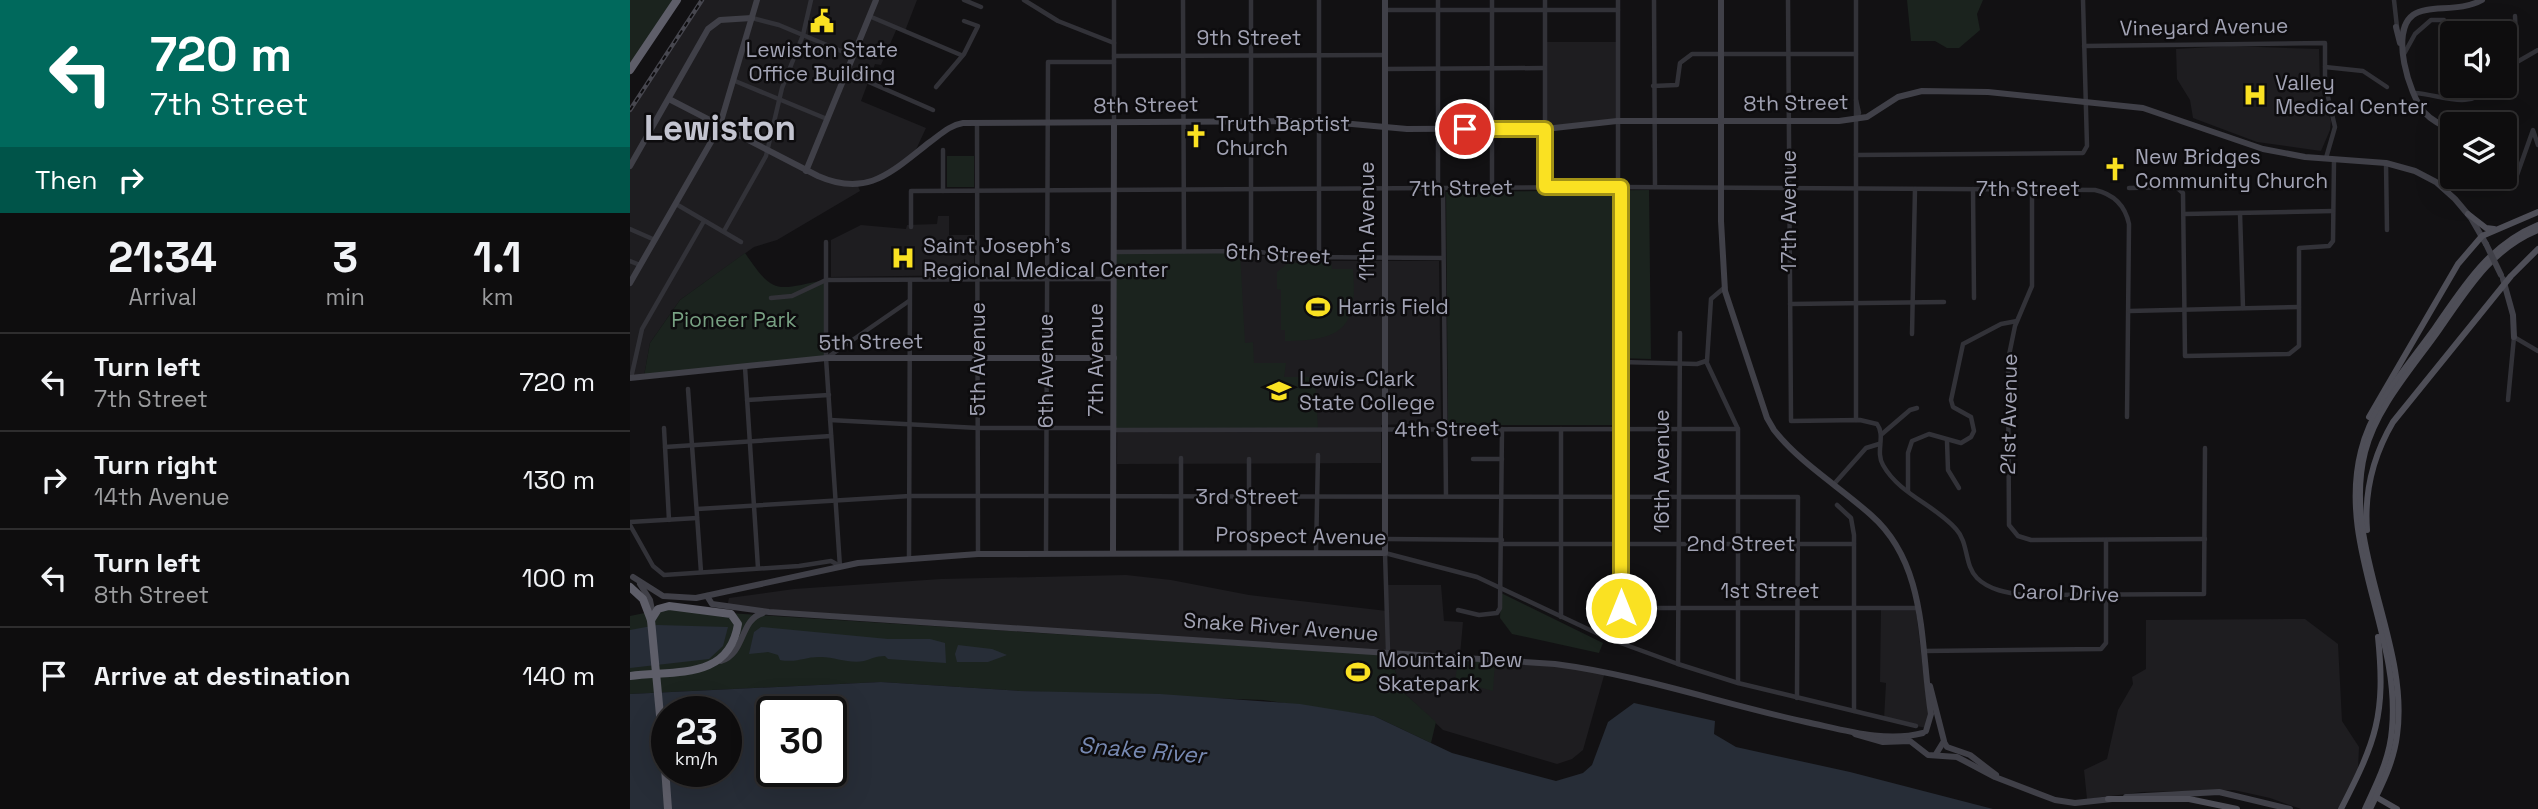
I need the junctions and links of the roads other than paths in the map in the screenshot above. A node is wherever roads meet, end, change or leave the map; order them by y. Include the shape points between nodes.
1 (677, 0) edge
2 (757, 0) edge
3 (811, 0) edge
4 (876, 0) edge
5 (964, 0) edge
6 (1024, 0) edge
7 (1035, 0) edge
8 (1114, 0) edge
9 (1183, 0) edge
10 (1251, 0) edge
11 (1319, 0) edge
12 (1385, 0) edge
13 (1438, 0) edge
14 (1492, 0) edge
15 (1545, 0) edge
16 (1618, 0) edge
17 (1654, 0) edge
18 (1721, 0) edge
19 (1788, 0) edge
20 (1856, 0) edge
21 (2083, 0) edge
22 (2394, 0) edge
23 (2482, 0) edge
24 (981, 7) dead end
25 (755, 8) junction
26 (1036, 8) junction
27 (1492, 9) junction
28 (1545, 9) junction
29 (1385, 10) junction
30 (1438, 10) junction
31 (1618, 10) junction
32 (2396, 15) junction
33 (869, 16) junction
34 (2515, 16) dead end
35 (752, 18) junction
36 (740, 19) junction
37 (964, 21) dead end
38 (2445, 21) edge
39 (2515, 21) edge
40 (2396, 27) junction
41 (2404, 29) junction
42 (803, 35) junction
43 (1114, 43) junction
44 (745, 44) junction
45 (2084, 47) junction
46 (2538, 50) edge
47 (1721, 53) junction
48 (1789, 53) junction
49 (1856, 54) junction
50 (853, 55) junction
51 (961, 55) junction
52 (1183, 55) junction
53 (1251, 55) junction
54 (1319, 55) junction
55 (1385, 55) junction
56 (2403, 55) junction
57 (1114, 56) junction
58 (1114, 62) junction
59 (2517, 62) edge
60 (2325, 67) junction
61 (1545, 68) junction
62 (1385, 69) junction
63 (1438, 69) junction
64 (1492, 69) junction
65 (630, 70) edge
66 (846, 72) junction
67 (735, 81) junction
68 (1653, 86) junction
69 (936, 87) dead end
70 (2387, 87) dead end
71 (2414, 93) junction
72 (2440, 97) edge
73 (2444, 98) edge
74 (2472, 98) edge
75 (669, 99) junction
76 (779, 100) junction
77 (2085, 101) junction
78 (933, 110) dead end
79 (827, 119) junction
80 (1856, 120) junction
81 (1251, 121) junction
82 (1319, 121) junction
83 (1617, 121) junction
84 (1653, 121) junction
85 (1721, 121) junction
86 (1789, 121) junction
87 (977, 123) junction
88 (1184, 123) junction
89 (2440, 123) edge
90 (1047, 124) junction
91 (1114, 124) junction
92 (1385, 126) junction
93 (719, 128) junction
94 (1492, 128) junction
95 (1438, 129) junction
96 (1545, 129) junction
97 (2538, 145) edge
98 (766, 150) junction
99 (943, 150) dead end
100 (1856, 155) junction
101 (2330, 159) junction
102 (2386, 163) junction
103 (630, 166) edge
104 (806, 171) junction
105 (2517, 175) edge
106 (1492, 187) junction
107 (1545, 187) junction
108 (1619, 187) junction
109 (1655, 187) junction
110 (1721, 187) junction
111 (1790, 187) junction
112 (1856, 187) junction
113 (1440, 188) junction
114 (2129, 188) dead end
115 (1184, 189) junction
116 (1915, 189) junction
117 (1973, 189) junction
118 (2032, 189) junction
119 (1046, 190) junction
120 (1114, 190) junction
121 (1251, 190) junction
122 (1319, 190) junction
123 (1385, 190) junction
124 (943, 191) junction
125 (977, 191) junction
126 (2447, 191) joint
127 (676, 204) junction
128 (2333, 211) junction
129 (2538, 212) edge
130 (2240, 213) junction
131 (2468, 214) junction
132 (2183, 215) junction
133 (705, 220) junction
134 (911, 227) dead end
135 (2538, 227) edge
136 (630, 229) edge
137 (2499, 229) junction
138 (2387, 230) dead end
139 (724, 232) junction
140 (2482, 236) junction
141 (655, 240) junction
142 (826, 242) dead end
143 (741, 243) dead end
144 (2538, 249) edge
145 (1184, 251) junction
146 (1251, 251) junction
147 (1114, 252) junction
148 (1384, 256) junction
149 (1319, 257) junction
150 (1442, 258) junction
151 (630, 261) edge
152 (640, 265) junction
153 (910, 279) junction
154 (1045, 279) junction
155 (1114, 279) junction
156 (826, 280) junction
157 (977, 280) junction
158 (630, 282) edge
159 (2505, 284) junction
160 (1726, 286) junction
161 (771, 298) dead end
162 (1974, 298) dead end
163 (910, 300) junction
164 (1944, 302) dead end
165 (1912, 303) junction
166 (1790, 304) junction
167 (1856, 304) junction
168 (2299, 307) junction
169 (2243, 308) junction
170 (2185, 310) junction
171 (2129, 311) junction
172 (2017, 321) junction
173 (1680, 334) dead end
174 (1912, 334) dead end
175 (2514, 337) junction
176 (2538, 351) edge
177 (826, 358) junction
178 (910, 358) junction
179 (978, 358) junction
180 (1046, 358) junction
181 (1114, 358) junction
182 (1706, 361) junction
183 (1621, 362) junction
184 (1679, 364) junction
185 (745, 367) junction
186 (631, 378) edge
187 (688, 389) dead end
188 (828, 395) junction
189 (747, 400) junction
190 (2508, 400) dead end
191 (1917, 408) dead end
192 (2127, 417) dead end
193 (830, 420) junction
194 (1856, 420) junction
195 (910, 424) junction
196 (664, 428) dead end
197 (978, 428) junction
198 (1046, 429) junction
199 (1113, 429) junction
200 (1445, 429) junction
201 (1502, 429) junction
202 (1561, 429) junction
203 (1621, 429) junction
204 (1679, 429) junction
205 (1738, 429) junction
206 (1384, 430) junction
207 (1882, 434) junction
208 (831, 436) junction
209 (1947, 441) junction
210 (749, 442) junction
211 (1879, 444) junction
212 (692, 446) junction
213 (665, 447) junction
214 (2205, 448) dead end
215 (1318, 455) dead end
216 (1181, 457) dead end
217 (1250, 459) dead end
218 (1473, 459) dead end
219 (1502, 459) junction
220 (2355, 481) junction
221 (1834, 484) junction
222 (1959, 488) dead end
223 (1908, 491) junction
224 (1502, 495) junction
225 (911, 496) junction
226 (979, 496) junction
227 (1046, 496) junction
228 (1446, 496) junction
229 (1620, 496) junction
230 (1739, 496) junction
231 (1113, 497) junction
232 (1181, 497) junction
233 (1249, 497) junction
234 (1317, 497) junction
235 (1385, 497) junction
236 (1561, 497) junction
237 (1680, 497) junction
238 (835, 499) junction
239 (753, 505) junction
240 (1838, 505) dead end
241 (696, 509) junction
242 (697, 518) junction
243 (669, 520) junction
244 (630, 524) edge
245 (1385, 539) junction
246 (2205, 539) junction
247 (2106, 540) junction
248 (1502, 542) junction
249 (1561, 544) junction
250 (1621, 544) junction
251 (1680, 544) junction
252 (1739, 544) junction
253 (1798, 544) junction
254 (1854, 544) junction
255 (1385, 552) junction
256 (1046, 553) junction
257 (1113, 553) junction
258 (1181, 553) junction
259 (1248, 553) junction
260 (1315, 553) junction
261 (978, 554) junction
262 (909, 559) junction
263 (2370, 559) junction
264 (840, 567) junction
265 (758, 568) junction
266 (701, 572) junction
267 (631, 576) edge
268 (630, 587) edge
269 (1502, 588) junction
270 (2106, 595) junction
271 (707, 596) junction
272 (696, 598) junction
273 (668, 606) junction
274 (1621, 608) junction
275 (1680, 608) junction
276 (1739, 608) junction
277 (1798, 608) junction
278 (1918, 608) junction
279 (2375, 608) junction
280 (709, 609) junction
281 (1855, 609) junction
282 (746, 610) junction
283 (1458, 610) dead end
284 (769, 612) junction
285 (1561, 617) junction
286 (652, 619) junction
287 (1621, 643) junction
288 (1388, 651) junction
289 (1924, 651) junction
290 (721, 661) junction
291 (1678, 664) junction
292 (1926, 674) junction
293 (632, 675) edge
294 (1738, 683) junction
295 (1797, 698) junction
296 (1854, 711) junction
297 (1916, 726) dead end
298 (1850, 732) junction
299 (1924, 732) junction
300 (1943, 739) junction
301 (1920, 748) junction
302 (1933, 755) junction
303 (2010, 783) junction
304 (2382, 784) junction
305 (2108, 799) junction
306 (2372, 799) junction
307 (2387, 803) junction
308 (668, 809) edge
309 (2237, 809) edge
310 (2290, 809) edge
311 (2341, 809) edge
312 (2365, 809) edge
313 (2370, 809) edge
314 (2397, 809) edge

1 - 65 highway
2 - 25 main road
3 - 42 street
4 - 33 main road
5 - 24 street
6 - 26 street
7 - 26 street
8 - 43 street, 7th Avenue
9 - 52 street
10 - 53 street
11 - 54 street
12 - 29 main road, 11th Avenue
13 - 30 street
14 - 27 street
15 - 28 street
16 - 31 street
17 - 68 street
18 - 47 main road
19 - 48 street, 17th Avenue
20 - 49 street
21 - 45 street
22 - 32 street
23 - 41 main road via 2458,9 2419,12
25 - 35 main road
25 - 36 main road
26 - 43 street
27 - 28 street
27 - 30 street
27 - 64 street
28 - 31 street
28 - 61 street
29 - 30 street
29 - 55 main road, 11th Avenue
30 - 63 street
31 - 83 street
32 - 40 street
32 - 41 street
33 - 50 main road
33 - 51 street
34 - 39 street
35 - 36 main road
35 - 42 street
35 - 44 main road
36 - 44 main road
36 - 75 main road via 720,20 708,29
37 - 51 street via 978,26
38 - 56 street via 2431,20 2415,34
40 - 41 street
40 - 56 main road
41 - 56 main road
42 - 50 street
42 - 76 street
43 - 57 street, 7th Avenue
44 - 67 main road
45 - 60 street, Vineyard Avenue via 2325,43
45 - 77 street
46 - 59 street
47 - 48 street
47 - 68 street via 1688,55 1680,63 1677,85
47 - 85 main road
48 - 49 street
48 - 86 street, 17th Avenue
49 - 80 street
50 - 66 main road
51 - 69 street
52 - 53 street, 9th Street
52 - 57 street, 9th Street
52 - 88 street
53 - 54 street, 9th Street
53 - 81 street
54 - 55 street, 9th Street
54 - 82 street
55 - 62 main road, 11th Avenue
56 - 71 main road
57 - 58 street, 7th Avenue
58 - 90 street, 6th Avenue via 1048,62
58 - 91 street, 7th Avenue
60 - 70 street via 2363,71
60 - 101 street via 2335,127
61 - 64 street
61 - 96 street
62 - 63 street
62 - 92 main road, 11th Avenue
63 - 64 street
63 - 95 street
64 - 94 street
66 - 78 street
66 - 79 main road
67 - 76 street
67 - 93 main road
68 - 84 street
71 - 72 street
71 - 89 main road via 2427,116
73 - 74 street
75 - 93 main road
75 - 103 main road
76 - 79 street
76 - 98 street
77 - 80 main road, 8th Street via 1918,91
77 - 100 street via 2087,146 2083,153
77 - 101 main road, 8th Street via 2143,108 2263,149
79 - 104 main road
80 - 86 main road, 8th Street
80 - 100 street
81 - 82 main road, 8th Street
81 - 88 main road, 8th Street
81 - 121 street
82 - 92 main road, 8th Street
82 - 122 street
83 - 84 main road, 8th Street
83 - 96 main road, 8th Street
83 - 108 street
84 - 85 main road, 8th Street
84 - 109 street
85 - 86 main road, 8th Street
85 - 110 main road
86 - 111 street, 17th Avenue
87 - 90 main road, 8th Street
87 - 104 main road, 8th Street via 952,126 870,183 842,186
87 - 125 street, 5th Avenue
88 - 91 main road, 8th Street
88 - 115 street
90 - 91 main road, 8th Street
90 - 119 street, 6th Avenue
91 - 120 main road, 7th Avenue
92 - 95 main road, 8th Street
92 - 123 main road, 11th Avenue
93 - 98 main road
93 - 127 main road
94 - 95 main road, 8th Street
94 - 96 main road, 8th Street
94 - 106 street
95 - 113 street
96 - 107 street
97 - 105 street via 2533,130
98 - 104 main road
98 - 139 street
99 - 124 street
100 - 112 street
101 - 102 main road, 8th Street
101 - 128 street
102 - 126 main road, 8th Street via 2415,171
102 - 138 street
106 - 107 street, 7th Street
106 - 113 street, 7th Street
107 - 108 street, 7th Street
108 - 109 street, 7th Street
108 - 183 street
109 - 110 street, 7th Street
110 - 111 street, 7th Street
110 - 160 main road
111 - 112 street, 7th Street
111 - 166 street, 17th Avenue
112 - 116 street, 7th Street
112 - 167 street
113 - 123 street, 7th Street
113 - 150 street
114 - 132 street via 2181,190
115 - 120 street, 7th Street
115 - 121 street, 7th Street
115 - 145 street
116 - 117 street, 7th Street
116 - 165 street
117 - 118 street, 7th Street
117 - 162 street
118 - 171 street, 7th Street via 2095,190 2113,198 2128,218
118 - 172 street, 21st Avenue via 2032,286
119 - 120 street, 7th Street
119 - 125 street, 7th Street
119 - 154 street, 6th Avenue
120 - 147 main road, 7th Avenue
121 - 122 street, 7th Street
121 - 146 street
122 - 123 street, 7th Street
122 - 149 street
123 - 148 main road, 11th Avenue
124 - 125 street, 7th Street
124 - 134 street, 7th Street via 911,191
125 - 157 street, 5th Avenue
126 - 131 main road, 8th Street
127 - 133 street
127 - 141 main road
128 - 130 street
128 - 168 street via 2331,245 2299,248
129 - 137 main road
130 - 132 street
130 - 169 street
131 - 137 main road via 2486,228
131 - 140 main road, 8th Street
132 - 170 street
133 - 139 street
133 - 186 street via 642,329
135 - 220 main road via 2498,248 2469,279 2376,413 2361,448
135 - 263 main road via 2482,270 2380,416 2366,449 2360,480 2360,514
136 - 141 street
137 - 140 main road
139 - 143 street
140 - 159 main road, 8th Street, bridge
140 - 220 main road via 2445,282 2373,410 2358,447
141 - 152 main road
142 - 156 street
144 - 159 main road
145 - 146 street, 6th Street
145 - 147 street, 6th Street
146 - 149 street, 6th Street
147 - 155 main road, 7th Avenue
148 - 149 street, 6th Street
148 - 150 street, 6th Street
148 - 206 main road, 11th Avenue
150 - 200 street
151 - 152 street
152 - 158 main road
153 - 156 street
153 - 157 street
153 - 163 street
154 - 155 street
154 - 157 street
154 - 180 street, 6th Avenue
155 - 181 main road, 7th Avenue
156 - 161 street via 792,296
156 - 177 street
157 - 179 street, 5th Avenue
159 - 175 main road, 8th Street
159 - 263 main road via 2407,403 2380,444 2366,504
160 - 182 street via 1711,299
160 - 221 main road via 1767,418 1774,430
163 - 177 street
163 - 178 street
164 - 165 street
165 - 167 street
165 - 174 street
166 - 167 street
166 - 194 street, 17th Avenue via 1791,421
167 - 194 street
168 - 169 street
168 - 170 street via 2299,346 2292,354 2185,356
169 - 170 street
170 - 171 street
171 - 192 street
172 - 209 street via 2001,324 1961,347 1951,400 1953,407 1970,417 1974,428 1964,442
172 - 247 street, 21st Avenue via 2007,372 2008,522 2021,538
173 - 184 street, 16th Avenue
175 - 176 street
175 - 190 street, 8th Street
177 - 178 main road, 5th Street
177 - 185 main road, 5th Street
177 - 188 street
178 - 179 main road, 5th Street
178 - 195 street
179 - 180 main road, 5th Street
179 - 197 street, 5th Avenue
180 - 181 main road, 5th Street
180 - 198 street, 6th Avenue
181 - 199 main road, 7th Avenue
182 - 184 street
182 - 205 street
183 - 184 street
183 - 203 street
184 - 204 street, 16th Avenue
185 - 186 main road, 5th Street
185 - 189 street
187 - 212 street
188 - 189 street
188 - 193 street
189 - 210 street
191 - 207 street
193 - 195 street, 4th Street
193 - 208 street
194 - 207 street via 1877,424
195 - 197 street, 4th Street
195 - 225 street
196 - 213 street
197 - 198 street, 4th Street
197 - 226 street, 5th Avenue
198 - 199 street, 4th Street
198 - 227 street, 6th Avenue
199 - 206 street, 4th Street
199 - 231 main road, 7th Avenue
200 - 201 street, 4th Street
200 - 206 street, 4th Street
200 - 228 street
201 - 202 street, 4th Street
201 - 219 street
202 - 203 street, 4th Street
202 - 236 street
203 - 204 street, 4th Street
203 - 229 street
204 - 205 street, 4th Street
204 - 237 street, 16th Avenue
205 - 230 street
206 - 235 main road, 11th Avenue
207 - 211 street
208 - 210 street
208 - 238 street
209 - 222 street via 1948,470
209 - 223 street via 1928,434 1912,441
210 - 212 street
210 - 239 street
211 - 221 street via 1866,448
211 - 223 street, Carol Drive via 1882,464
212 - 213 street
212 - 241 street
213 - 243 street
214 - 246 street
215 - 234 street
216 - 232 street
217 - 233 street
218 - 219 street
219 - 224 street
220 - 279 main road via 2356,515
221 - 278 main road via 1894,540 1911,577
223 - 270 street, Carol Drive via 1958,531 1971,570 1984,584 2023,595
224 - 228 street, 3rd Street
224 - 236 street, 3rd Street
224 - 248 street
225 - 226 street, 3rd Street
225 - 238 street, 3rd Street
225 - 262 street
226 - 227 street, 3rd Street
226 - 261 street, 5th Avenue
227 - 231 street, 3rd Street
227 - 256 street, 6th Avenue
228 - 235 street, 3rd Street
229 - 236 street, 3rd Street
229 - 237 street, 3rd Street
229 - 250 street
230 - 237 street, 3rd Street
230 - 252 street
230 - 253 street, 3rd Street via 1798,497
231 - 232 street, 3rd Street
231 - 257 main road, 7th Avenue
232 - 233 street, 3rd Street
232 - 258 street
233 - 234 street, 3rd Street
233 - 259 street
234 - 235 street, 3rd Street
234 - 260 street
235 - 245 main road, 11th Avenue
236 - 249 street
237 - 251 street, 16th Avenue
238 - 239 street, 3rd Street
238 - 264 street
239 - 241 street, 3rd Street
239 - 265 street
240 - 254 street via 1851,518
241 - 242 street
242 - 243 street
242 - 266 street
243 - 244 street
244 - 266 street, Prospect Avenue via 657,572
245 - 248 street, 2nd Street
245 - 255 main road, 11th Avenue
246 - 247 street
246 - 270 street, Carol Drive via 2205,593
247 - 270 street
248 - 249 street, 2nd Street
248 - 269 street
249 - 250 street, 2nd Street
249 - 285 street
250 - 251 street, 2nd Street
250 - 274 street
251 - 252 street, 2nd Street
251 - 275 street, 16th Avenue
252 - 253 street, 2nd Street
252 - 276 street
253 - 254 street, 2nd Street
253 - 277 street
254 - 281 street
255 - 260 main road, Prospect Avenue
255 - 269 street, Prospect Avenue via 1458,570
255 - 288 street, 11th Avenue
256 - 257 main road, Prospect Avenue
256 - 261 main road, Prospect Avenue
257 - 258 main road, Prospect Avenue
258 - 259 main road, Prospect Avenue
259 - 260 main road, Prospect Avenue
261 - 262 main road, Prospect Avenue
262 - 264 main road, Prospect Avenue
263 - 304 main road via 2398,704 2395,749
264 - 265 street, Prospect Avenue via 831,561
264 - 271 main road
265 - 266 street, Prospect Avenue
267 - 272 main road via 663,596
267 - 286 main road via 649,597
268 - 286 highway via 643,599
269 - 283 street via 1497,612 1479,615
269 - 285 street, Prospect Avenue
270 - 289 street via 2104,648
271 - 272 main road
271 - 282 main road, Snake River Avenue via 712,604
272 - 273 main road
273 - 280 highway
273 - 286 highway via 657,609
274 - 275 street, 1st Street
274 - 287 street
275 - 276 street, 1st Street
275 - 291 street, 16th Avenue
276 - 277 street, 1st Street
276 - 294 street
277 - 281 street, 1st Street
277 - 295 street
278 - 281 street, 1st Street
278 - 289 main road
279 - 306 main road via 2393,712 2388,756
279 - 311 main road via 2380,716 2368,755
280 - 282 main road
280 - 290 highway via 731,614 738,622 734,640
281 - 296 street
282 - 284 main road, Snake River Avenue
282 - 290 main road via 736,645
284 - 288 main road, Snake River Avenue
284 - 290 main road via 750,619 737,650
285 - 287 street, Prospect Avenue
286 - 308 highway, bridge
287 - 291 street, Prospect Avenue
288 - 298 main road, Snake River Avenue via 1577,666
289 - 292 main road
290 - 293 highway via 701,668
291 - 294 street, Prospect Avenue
292 - 299 main road via 1931,714
292 - 300 main road
294 - 295 street, Prospect Avenue
295 - 296 street, Prospect Avenue
296 - 297 street, Prospect Avenue
298 - 299 main road, Snake River Avenue via 1900,737
298 - 301 main road, Snake River Avenue via 1883,742 1910,741
299 - 300 main road via 1935,730
299 - 301 main road
300 - 302 main road via 1941,750
300 - 303 main road via 1947,747 1970,755
301 - 302 main road
302 - 303 main road via 1957,757
303 - 305 main road via 2064,802
304 - 306 main road
304 - 307 main road
305 - 309 main road via 2189,799
305 - 310 main road via 2219,792
306 - 307 main road
306 - 312 main road
306 - 313 main road
307 - 314 main road

